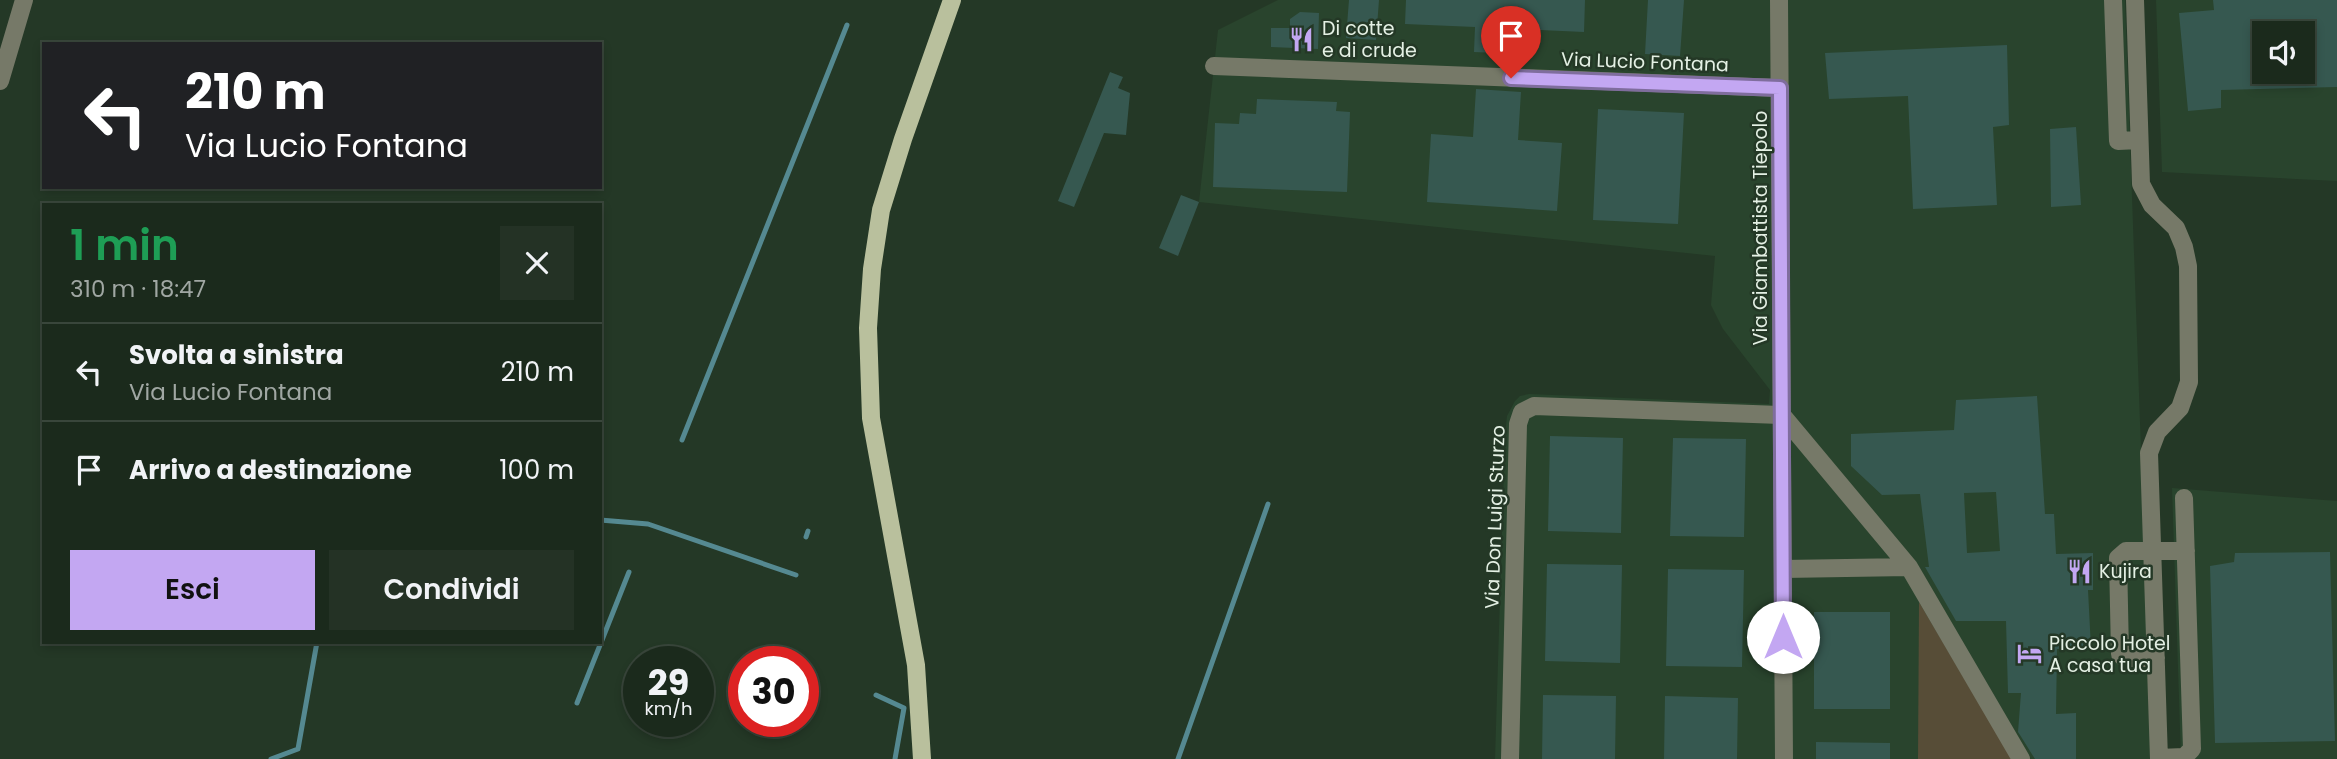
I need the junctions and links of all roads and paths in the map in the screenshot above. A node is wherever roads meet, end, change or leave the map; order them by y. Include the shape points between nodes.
1 (24, 0) edge
2 (952, 0) edge
3 (1779, 0) edge
4 (2113, 0) edge
5 (2135, 0) edge
6 (1214, 66) dead end
7 (0, 81) edge
8 (1780, 88) junction
9 (2116, 100) junction
10 (2138, 100) junction
11 (2139, 140) junction
12 (1782, 415) junction
13 (2184, 498) dead end
14 (2152, 550) junction
15 (2186, 551) junction
16 (1909, 567) junction
17 (1783, 569) junction
18 (2156, 658) junction
19 (2159, 758) edge
20 (922, 759) edge
21 (1510, 759) edge
22 (1784, 759) edge
23 (2021, 759) edge

1 - 7 street
2 - 20 main road via 881,210 868,328 871,418 916,665
3 - 8 street, Via Giambattista Tiepolo
4 - 9 street
5 - 10 street
6 - 8 street, Via Lucio Fontana
8 - 12 street, Via Giambattista Tiepolo
9 - 10 street
9 - 11 street via 2118,141
10 - 11 street
11 - 14 street via 2141,184 2152,205 2176,228 2188,266 2189,382 2180,408 2157,432 2149,453
12 - 16 street
12 - 17 street, Via Giambattista Tiepolo
12 - 21 street, Via Don Luigi Sturzo via 1534,406 1522,412 1518,424
13 - 15 street
14 - 15 street
14 - 18 street
14 - 18 street via 2126,551 2118,558 2120,654 2124,658
15 - 19 street via 2192,749 2184,757
16 - 17 street
16 - 23 street
17 - 22 street, Via Giambattista Tiepolo
18 - 19 street

